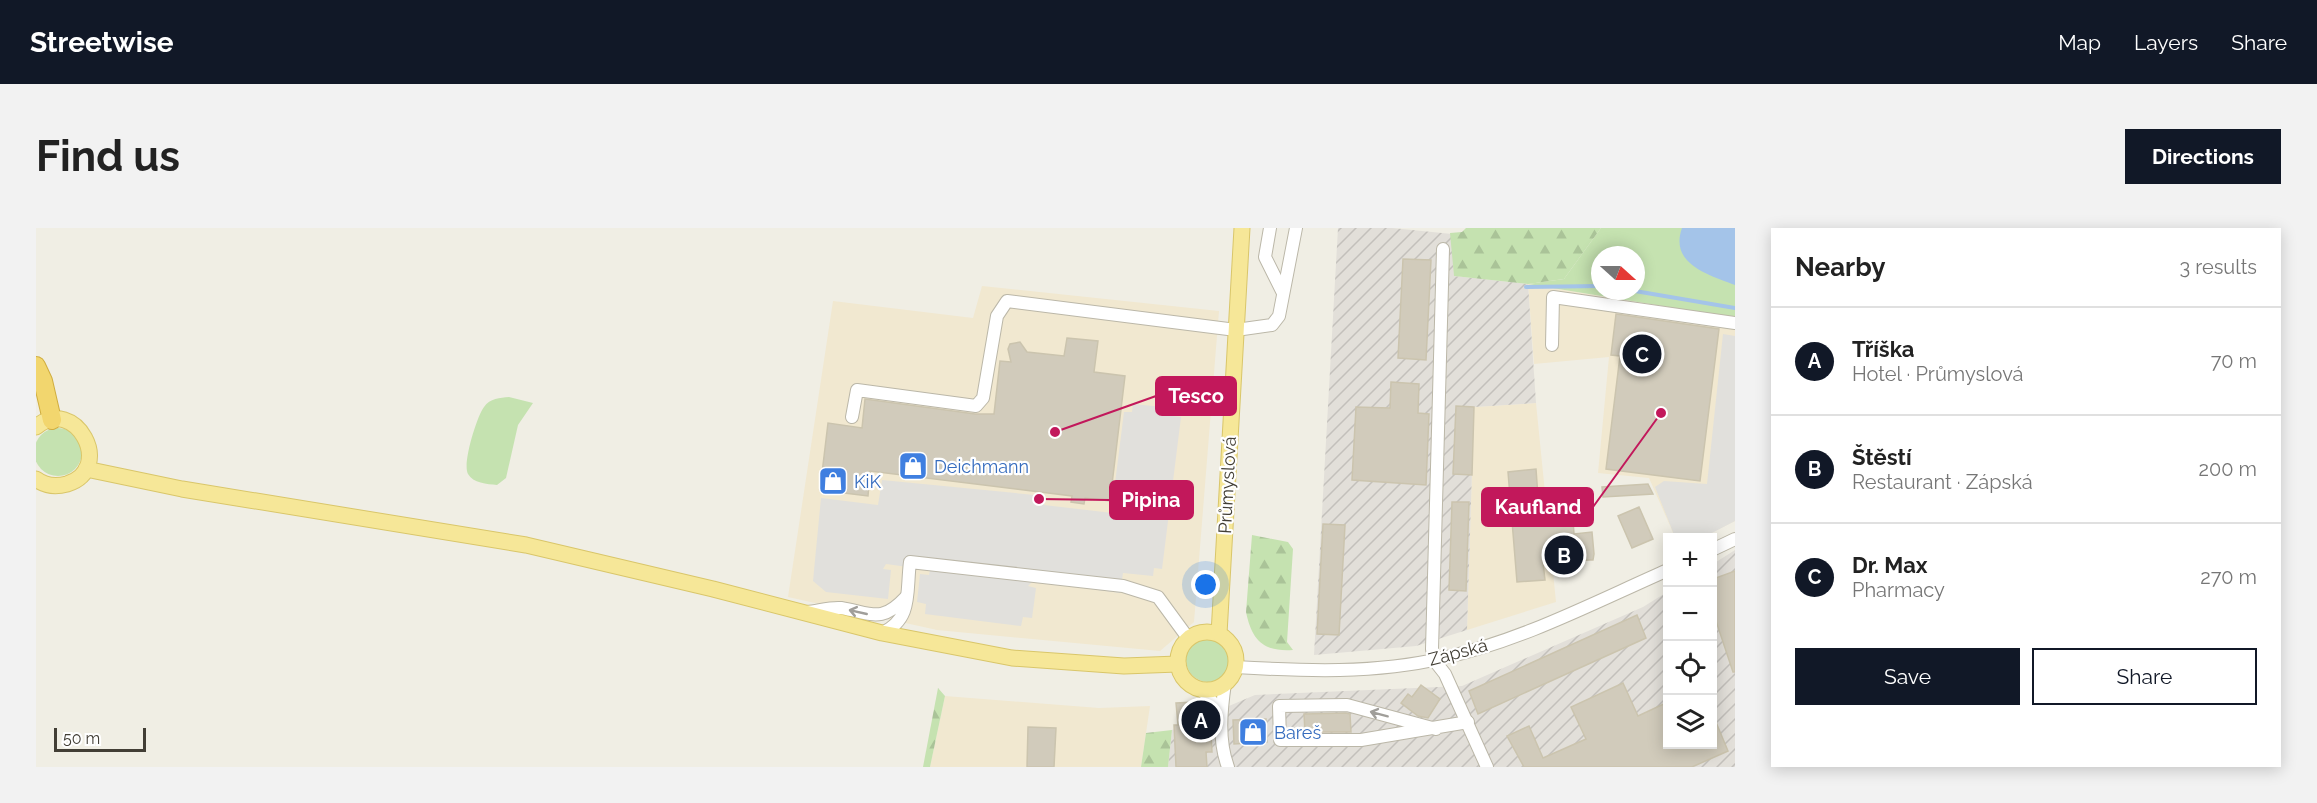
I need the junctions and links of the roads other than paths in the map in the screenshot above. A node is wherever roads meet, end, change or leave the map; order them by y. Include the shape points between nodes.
1 (1242, 228) edge
2 (1270, 228) edge
3 (1296, 228) edge
4 (1443, 249) dead end
5 (1283, 293) junction
6 (1735, 323) edge
7 (1236, 330) junction
8 (1552, 345) dead end
9 (36, 366) edge
10 (852, 417) dead end
11 (44, 424) edge
12 (86, 469) junction
13 (36, 478) edge
14 (1735, 539) edge
15 (1717, 548) edge
16 (1663, 572) edge
17 (906, 597) junction
18 (804, 613) junction
19 (882, 633) junction
20 (1219, 634) junction
21 (1188, 638) junction
22 (1434, 660) junction
23 (1178, 664) junction
24 (1235, 667) junction
25 (1225, 683) junction
26 (1202, 690) junction
27 (1221, 712) junction
28 (1468, 722) junction
29 (1436, 729) junction
30 (1228, 767) edge
31 (1487, 767) edge

1 - 7 main road, Průmyslová
2 - 5 street via 1265,257
3 - 5 street
4 - 22 street via 1430,630
5 - 7 street via 1279,316 1272,325
6 - 8 street via 1553,297
7 - 10 street via 1007,301 997,315 983,398 976,406 856,390
7 - 20 main road, Průmyslová
9 - 11 highway via 43,381
11 - 12 main road via 73,423 87,438 90,449
12 - 13 main road via 79,478 60,486
12 - 18 main road via 170,487 526,545
14 - 15 street
16 - 22 street, Zápská via 1526,632
17 -> 18 street via 894,610 882,615 838,608
17 - 19 street via 897,627
17 - 21 street via 910,562 1123,586 1158,597
18 - 19 main road
19 - 23 main road via 1012,658 1124,666
20 - 21 main road via 1203,632
20 - 24 main road via 1233,648
21 - 23 main road via 1179,652
22 - 24 street, Zápská via 1338,670
22 - 28 street
23 - 26 main road via 1187,683
24 - 25 main road
25 - 26 main road
25 - 27 street
26 - 27 street
27 - 30 street via 1223,754
28 - 29 street
28 - 31 street
29 -> 29 street via 1347,705 1279,706 1280,740 1361,740

